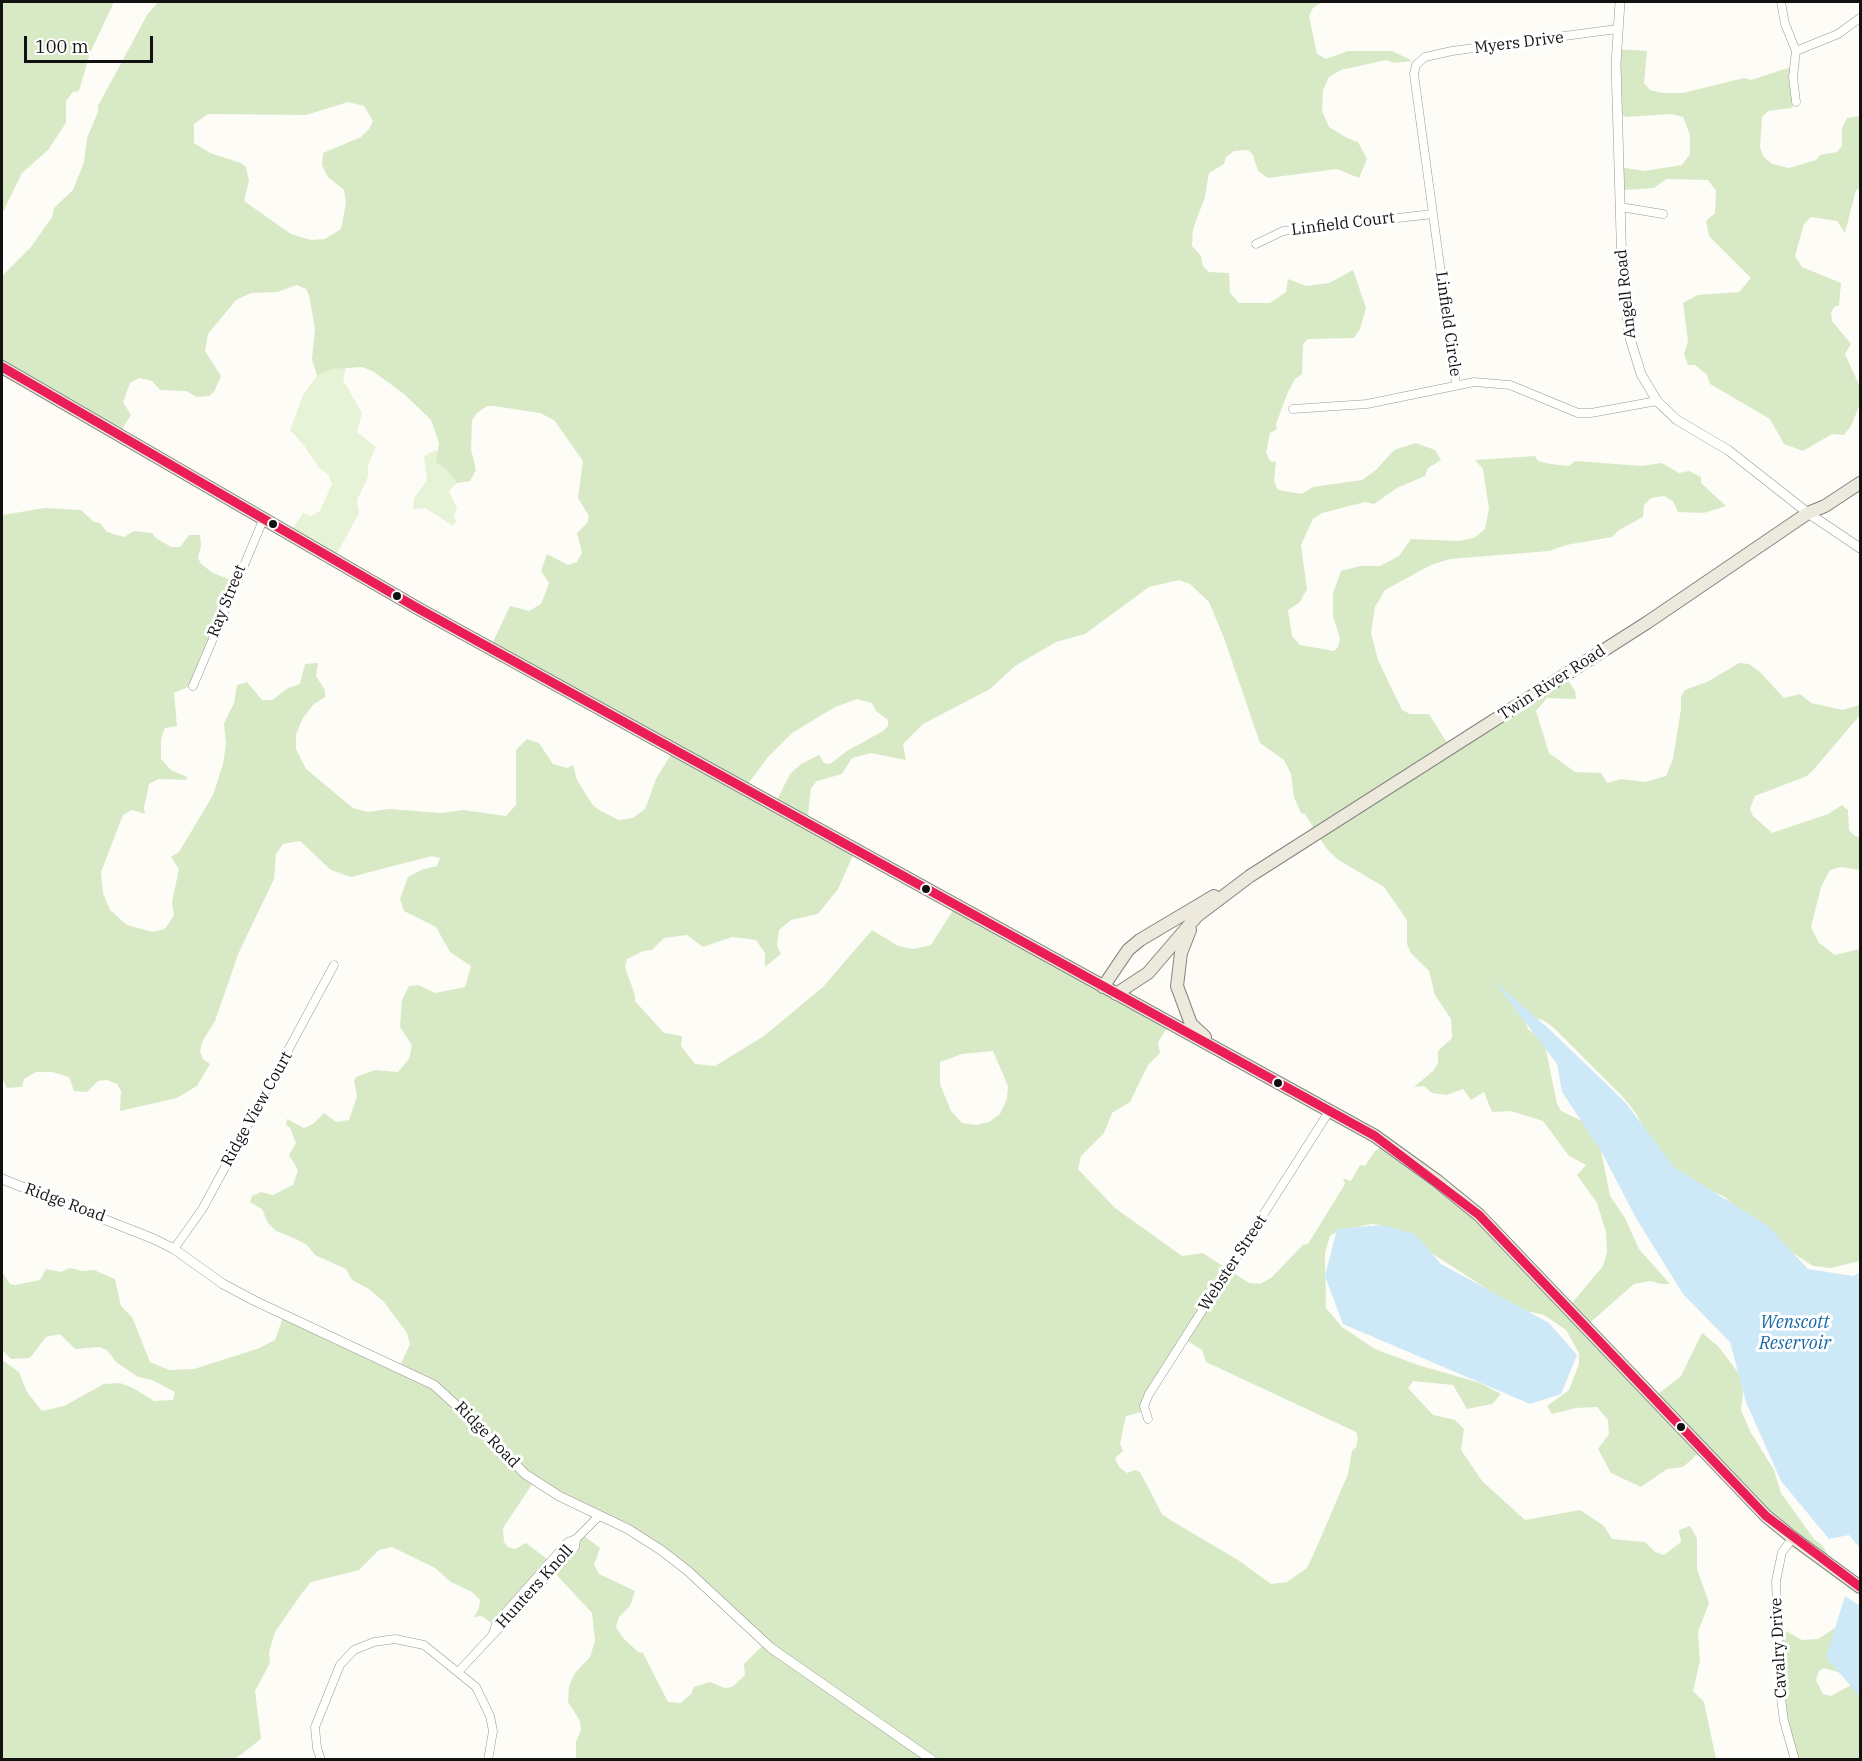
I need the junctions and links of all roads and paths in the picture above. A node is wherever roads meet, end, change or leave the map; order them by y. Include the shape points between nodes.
1 (1620, 2) edge
2 (1781, 2) edge
3 (1860, 18) edge
4 (1617, 29) junction
5 (1796, 51) junction
6 (1421, 60) joint
7 (1796, 102) dead end
8 (1620, 207) junction
9 (1433, 214) junction
10 (1663, 214) dead end
11 (1256, 244) dead end
12 (2, 367) edge
13 (1456, 384) junction
14 (1657, 401) junction
15 (1293, 409) dead end
16 (1860, 483) edge
17 (1808, 513) junction
18 (264, 518) junction
19 (1860, 549) edge
20 (193, 686) dead end
21 (1242, 882) junction
22 (1197, 916) junction
23 (334, 965) dead end
24 (1103, 987) junction
25 (1116, 994) junction
26 (1222, 1051) junction
27 (1330, 1110) junction
28 (2, 1179) edge
29 (174, 1249) junction
30 (1148, 1419) dead end
31 (599, 1515) junction
32 (1793, 1538) junction
33 (1860, 1587) edge
34 (458, 1672) junction
35 (321, 1760) edge
36 (488, 1760) edge
37 (932, 1760) edge
38 (1795, 1760) edge

1 - 4 street, Angell Road
2 - 5 street
3 - 5 street via 1838,34
4 - 6 street, Myers Drive via 1452,51
4 - 8 street, Angell Road
5 - 7 street
6 - 9 street, Linfield Circle via 1414,74
8 - 10 street
8 - 14 street, Angell Road via 1629,335 1641,374
9 - 11 street, Linfield Court via 1283,231
9 - 13 street, Linfield Circle
12 - 18 main road
13 - 14 street, Linfield Circle via 1510,385 1578,412
13 - 15 street via 1367,404
14 - 17 street, Angell Road via 1677,420 1728,450
16 - 17 main road, Twin River Road
17 - 19 street, Angell Road
17 - 21 main road, Twin River Road via 1710,581
18 - 20 street, Ray Street
18 - 24 main road via 419,609
21 - 22 main road, Twin River Road
21 - 24 main road, Twin River Road via 1140,940 1128,950
22 - 25 main road, Twin River Road via 1148,973
22 - 26 main road via 1181,953 1177,986 1191,1024
23 - 29 street, Ridge View Court via 203,1208
24 - 25 main road
25 - 26 main road
26 - 27 main road
27 - 30 street, Webster Street via 1149,1394 1144,1406
27 - 32 main road via 1419,1167 1479,1215 1734,1484
28 - 29 street, Ridge Road via 116,1222
29 - 31 street, Ridge Road via 255,1301 434,1385 525,1474
31 - 34 street, Hunters Knoll via 576,1539 567,1556
31 - 37 street, Ridge Road via 661,1550 771,1648
32 - 33 main road
32 - 38 street, Cavalry Drive via 1780,1559 1776,1581 1780,1690
34 - 35 street via 413,1641 374,1642 354,1650 340,1665 315,1727
34 - 36 street via 476,1687 490,1716 493,1731

